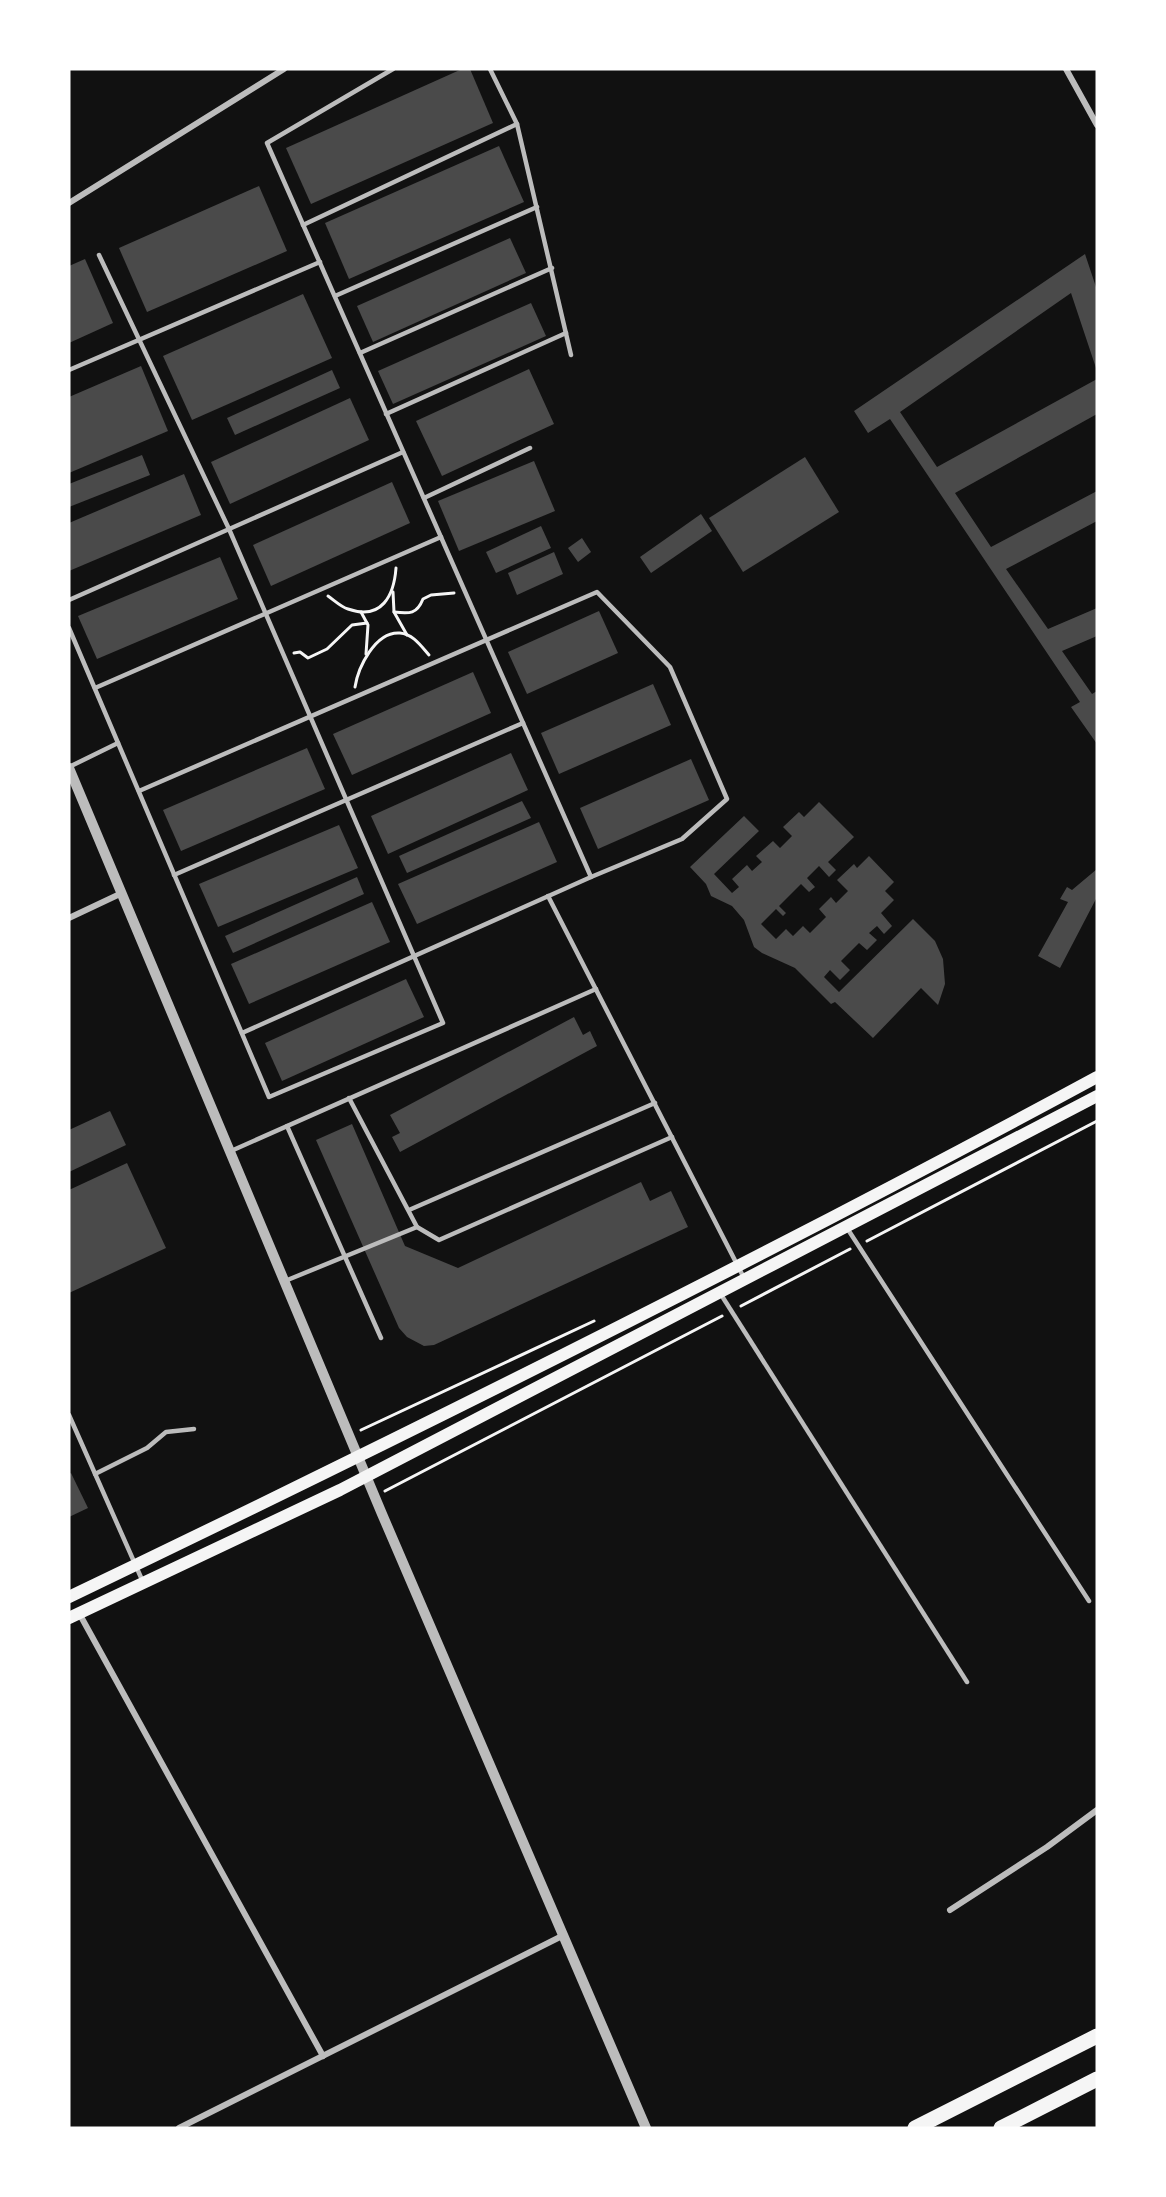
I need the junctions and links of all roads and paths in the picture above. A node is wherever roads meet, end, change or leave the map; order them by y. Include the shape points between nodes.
1 (284, 69) edge
2 (393, 69) edge
3 (490, 69) edge
4 (1066, 69) edge
5 (517, 124) junction
6 (1097, 124) edge
7 (69, 203) edge
8 (537, 207) junction
9 (303, 225) junction
10 (99, 255) dead end
11 (320, 262) junction
12 (552, 268) junction
13 (335, 296) junction
14 (566, 333) junction
15 (141, 339) junction
16 (360, 353) junction
17 (571, 355) dead end
18 (69, 370) edge
19 (386, 414) junction
20 (530, 448) dead end
21 (403, 452) junction
22 (424, 498) junction
23 (229, 529) junction
24 (441, 537) junction
25 (397, 556) junction
26 (464, 589) junction
27 (319, 590) junction
28 (393, 590) junction
29 (69, 600) edge
30 (359, 610) junction
31 (394, 612) junction
32 (266, 614) junction
33 (367, 623) junction
34 (69, 628) edge
35 (407, 636) junction
36 (487, 640) junction
37 (283, 654) junction
38 (365, 657) junction
39 (432, 664) junction
40 (95, 688) junction
41 (354, 698) junction
42 (310, 717) junction
43 (523, 723) junction
44 (118, 743) junction
45 (69, 767) edge
46 (139, 791) junction
47 (346, 800) junction
48 (174, 875) junction
49 (591, 877) junction
50 (122, 893) junction
51 (548, 896) junction
52 (69, 918) edge
53 (414, 955) junction
54 (596, 989) junction
55 (242, 1033) junction
56 (1097, 1077) edge
57 (1097, 1096) edge
58 (349, 1098) junction
59 (655, 1103) junction
60 (287, 1126) junction
61 (672, 1137) junction
62 (230, 1151) junction
63 (409, 1210) junction
64 (417, 1227) junction
65 (847, 1228) junction
66 (345, 1256) junction
67 (738, 1267) junction
68 (745, 1280) junction
69 (285, 1281) junction
70 (720, 1293) junction
71 (381, 1338) dead end
72 (69, 1415) edge
73 (194, 1429) dead end
74 (359, 1458) junction
75 (94, 1474) junction
76 (367, 1476) junction
77 (135, 1566) junction
78 (143, 1582) junction
79 (69, 1597) edge
80 (1089, 1601) dead end
81 (74, 1615) edge
82 (967, 1682) dead end
83 (1097, 1810) edge
84 (950, 1910) dead end
85 (562, 1936) junction
86 (1097, 2036) edge
87 (323, 2056) junction
88 (1097, 2079) edge
89 (179, 2128) edge
90 (646, 2128) edge
91 (915, 2128) edge
92 (1001, 2128) edge

1 - 7 street
2 - 9 lane via 267,143
3 - 5 lane
4 - 6 street
5 - 8 lane
5 - 9 lane
8 - 12 lane
8 - 13 lane
9 - 11 lane
10 - 15 lane
11 - 13 lane
11 - 15 lane
12 - 14 lane
12 - 16 lane
13 - 16 lane
14 - 17 lane
14 - 19 lane
15 - 18 lane
15 - 23 lane
16 - 19 lane
19 - 21 lane
20 - 22 lane
21 - 22 lane
21 - 23 lane
22 - 24 lane
23 - 29 lane
23 - 32 lane
24 - 25 lane
24 - 26 lane
25 - 27 lane
25 - 28 path
26 - 31 path via 431,595 412,614
26 - 36 lane
27 - 30 path via 348,609
27 - 32 lane
28 - 30 path via 386,604
28 - 31 path
30 - 33 path
31 - 35 path
32 - 37 lane
32 - 40 lane
33 - 37 path via 352,625 316,656 308,658 300,652
33 - 38 path
34 - 40 lane
35 - 38 path via 388,635
35 - 39 path via 418,642
36 - 39 lane
36 - 43 lane
36 - 49 lane via 597,592 670,667 727,799 682,839
37 - 42 lane
38 - 41 path via 357,675
39 - 41 lane
40 - 44 lane
41 - 42 lane
42 - 46 lane
42 - 47 lane
43 - 47 lane
43 - 49 lane
44 - 45 lane
44 - 46 lane
45 - 50 street
46 - 48 lane
47 - 48 lane
47 - 53 lane
48 - 55 lane
49 - 51 lane
50 - 52 street
50 - 62 street
51 - 53 lane
51 - 54 lane
53 - 55 lane
53 - 55 lane via 443,1023 269,1097
54 - 58 lane
54 - 59 lane
56 - 67 main road
57 - 65 main road
58 - 60 lane
58 - 63 lane
59 - 61 lane
59 - 63 lane
60 - 62 lane
60 - 66 lane
61 - 64 lane via 439,1240
61 - 67 lane
62 - 69 street
63 - 64 lane
64 - 66 lane
65 - 68 main road
65 - 80 lane
66 - 69 lane
66 - 71 lane
67 - 68 lane
67 - 74 main road
68 - 70 main road
69 - 74 street
70 - 76 main road
70 - 82 lane
72 - 75 lane
73 - 75 lane via 166,1432 147,1448
74 - 76 street
74 - 77 main road
75 - 77 lane
76 - 78 main road
76 - 85 street
77 - 78 lane
77 - 79 main road
78 - 81 main road
81 - 87 street
83 - 84 street
85 - 87 street
85 - 90 street
86 - 91 main road
87 - 89 street
88 - 92 main road

